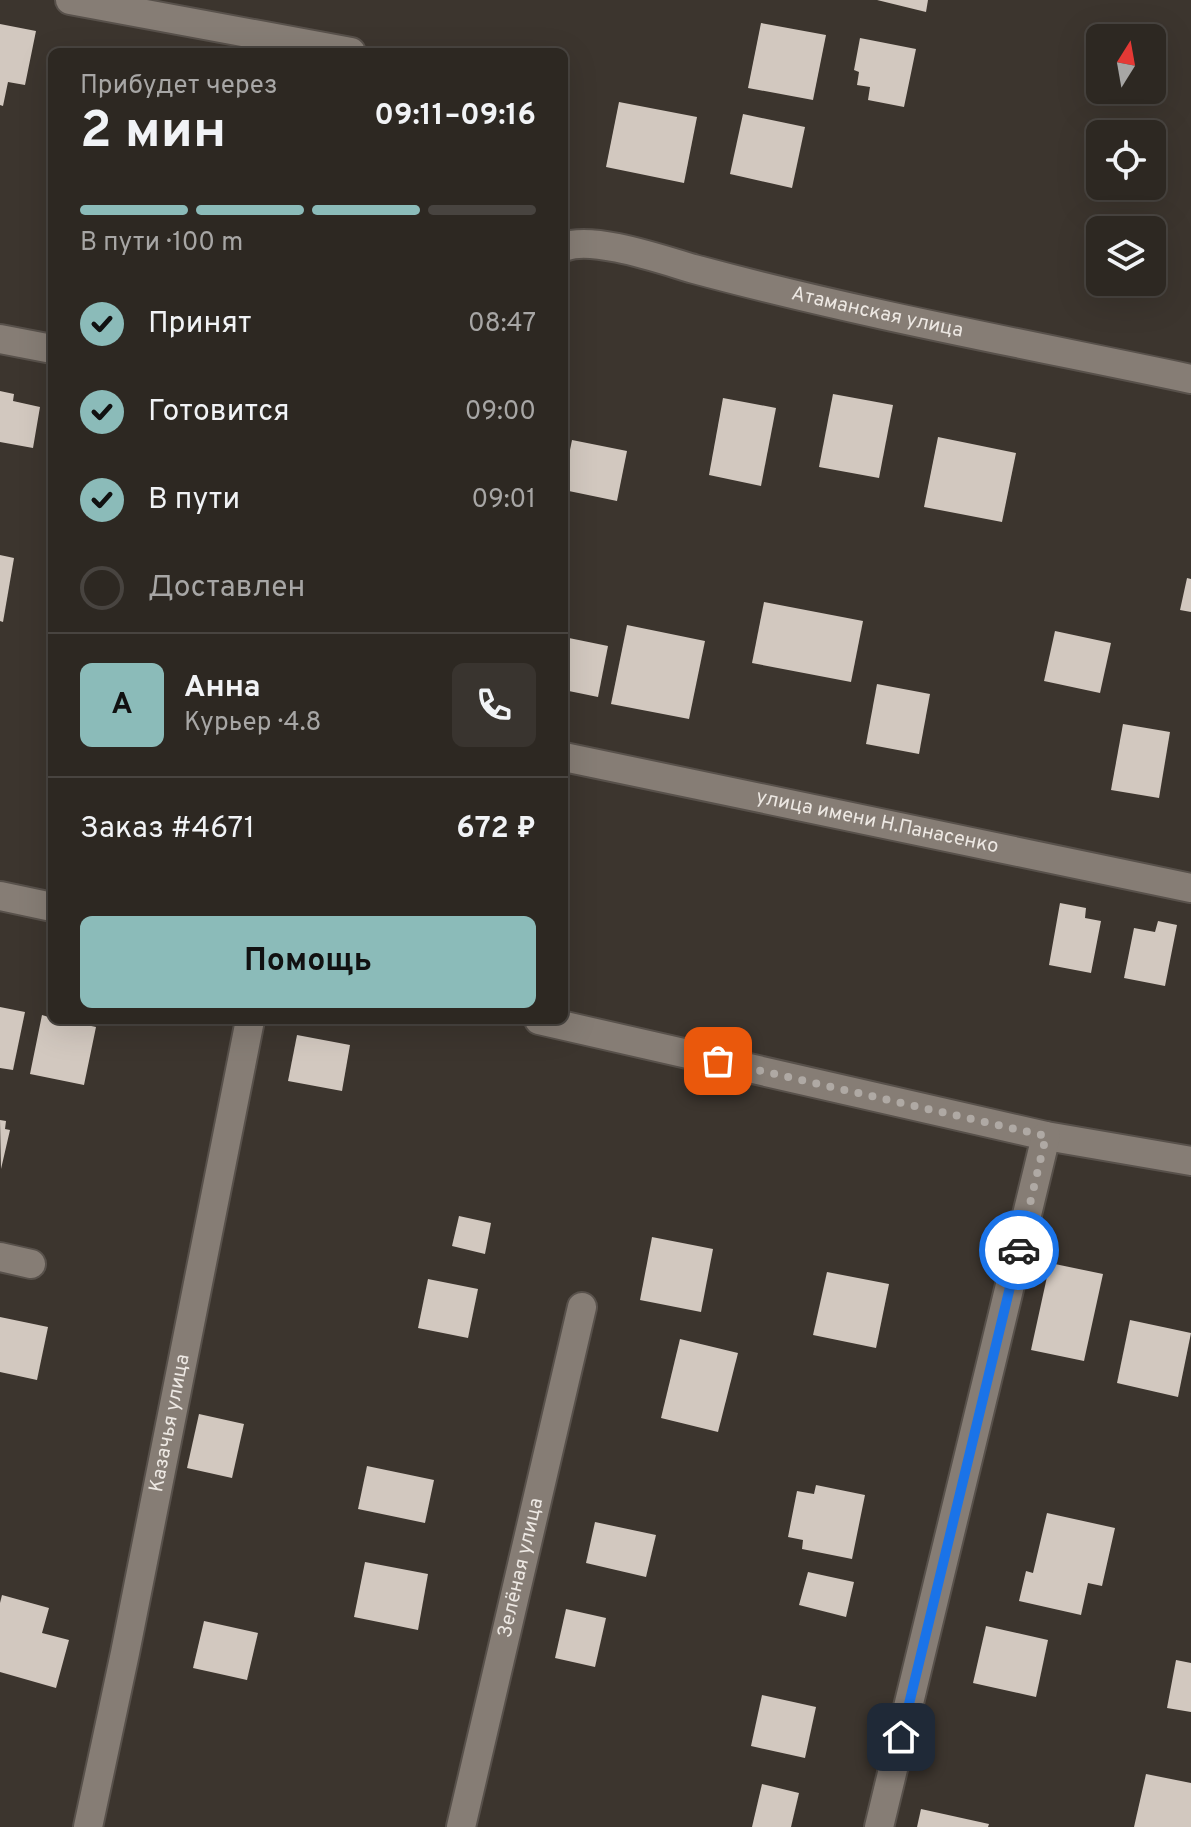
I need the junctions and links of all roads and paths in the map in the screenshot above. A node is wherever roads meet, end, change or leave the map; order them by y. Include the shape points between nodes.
1 (70, 0) edge
2 (329, 48) edge
3 (568, 245) edge
4 (0, 339) edge
5 (48, 348) edge
6 (1191, 379) edge
7 (568, 758) edge
8 (1191, 888) edge
9 (0, 896) edge
10 (48, 906) edge
11 (249, 1024) edge
12 (556, 1024) edge
13 (1046, 1136) junction
14 (1191, 1161) edge
15 (0, 1257) edge
16 (31, 1264) dead end
17 (582, 1307) dead end
18 (88, 1827) edge
19 (461, 1827) edge
20 (879, 1827) edge

1 - 2 street
3 - 6 street, Атаманская улица via 599,245 773,290
4 - 5 street
7 - 8 street, улица имени Н.Панасенко
9 - 10 street
11 - 18 street, Казачья улица
12 - 13 street
13 - 14 street
13 - 20 street
15 - 16 street
17 - 19 street, Зелёная улица

